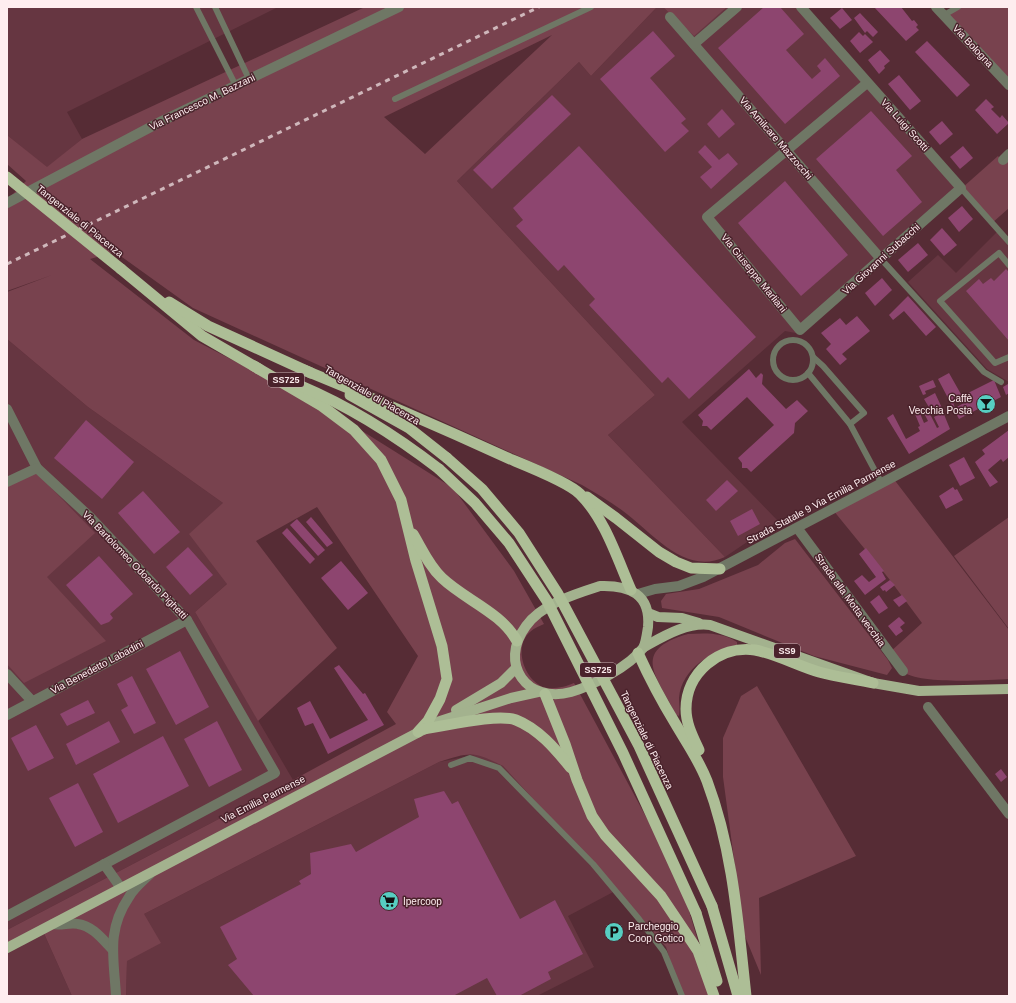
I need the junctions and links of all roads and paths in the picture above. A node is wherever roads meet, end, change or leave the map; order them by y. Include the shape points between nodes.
1 (196, 7) edge
2 (215, 7) edge
3 (399, 7) edge
4 (591, 7) edge
5 (737, 7) edge
6 (801, 7) edge
7 (958, 7) edge
8 (940, 11) edge
9 (670, 17) dead end
10 (694, 44) junction
11 (249, 79) junction
12 (867, 83) junction
13 (1009, 85) edge
14 (236, 86) junction
15 (395, 99) dead end
16 (786, 150) junction
17 (7, 177) edge
18 (961, 188) junction
19 (7, 203) edge
20 (1009, 242) edge
21 (881, 259) junction
22 (1009, 265) edge
23 (138, 283) junction
24 (800, 330) joint
25 (813, 357) junction
26 (1009, 357) edge
27 (254, 366) junction
28 (304, 370) junction
29 (808, 373) junction
30 (1001, 382) dead end
31 (7, 409) edge
32 (1009, 416) edge
33 (850, 424) junction
34 (36, 468) junction
35 (7, 482) edge
36 (882, 484) junction
37 (579, 492) junction
38 (408, 525) junction
39 (798, 529) junction
40 (720, 569) junction
41 (634, 592) junction
42 (648, 613) junction
43 (187, 620) junction
44 (699, 623) junction
45 (517, 641) junction
46 (641, 650) junction
47 (516, 668) junction
48 (903, 671) dead end
49 (7, 674) edge
50 (873, 683) junction
51 (1009, 689) edge
52 (541, 693) junction
53 (32, 701) junction
54 (928, 707) dead end
55 (7, 715) edge
56 (440, 721) junction
57 (421, 731) junction
58 (451, 765) dead end
59 (275, 772) joint
60 (574, 772) junction
61 (707, 781) junction
62 (1009, 814) edge
63 (104, 864) junction
64 (151, 873) junction
65 (121, 888) junction
66 (7, 916) edge
67 (53, 924) junction
68 (7, 948) edge
69 (112, 950) junction
70 (116, 996) edge
71 (682, 996) edge
72 (714, 996) edge
73 (719, 996) edge
74 (738, 996) edge
75 (746, 996) edge

1 - 14 lane
2 - 11 lane
3 - 11 street, Via Francesco M. Bazzani
4 - 15 lane
5 - 10 street
6 - 12 street, Via Luigi Scotti
7 - 8 lane
8 - 13 street, Via Bologna
9 - 10 street, Via Amilcare Mazzocchi
10 - 16 street, Via Amilcare Mazzocchi
11 - 14 street, Via Francesco M. Bazzani
12 - 16 street
12 - 18 street, Via Luigi Scotti
14 - 19 street, Via Francesco M. Bazzani
16 - 21 street, Via Amilcare Mazzocchi
16 - 24 street, Via Giuseppe Marliani via 707,217
17 - 23 highway, Tangenziale di Piacenza, bridge
18 - 20 lane, Via Luigi Scotti
18 - 21 street, Via Giovanni Subacchi
21 - 24 street, Via Giovanni Subacchi
21 - 30 lane via 984,372
22 - 26 lane via 999,253 940,301 995,363
23 - 27 highway, Tangenziale di Piacenza / SS725 via 202,336
23 - 28 highway, Tangenziale di Piacenza / SS725 via 208,326
25 - 29 lane
25 - 29 lane via 806,345 794,340 782,343 774,354 775,367 783,377 796,379
25 - 33 lane via 864,413
27 - 38 highway via 317,403 354,430 381,460 401,500
27 - 73 highway, Tangenziale di Piacenza / SS725, bridge via 304,387 405,443 439,469 475,503 509,543 546,601 623,753 696,913
28 - 37 highway via 421,418 554,478
28 - 74 highway, Tangenziale di Piacenza / SS725, bridge via 408,428 482,489 519,533 558,594 639,746 712,906
29 - 33 lane
31 - 34 street, Via Bartolomeo Odoardo Pighetti
32 - 36 street, Strada Statale 9 Via Emilia Parmense
33 - 36 lane
34 - 35 street
34 - 43 street, Via Bartolomeo Odoardo Pighetti via 90,517
36 - 39 street, Strada Statale 9 Via Emilia Parmense
37 - 40 highway via 676,562 691,568
37 - 41 highway via 592,507
38 - 45 highway via 432,567 443,579 512,631
38 - 57 highway via 416,561 442,646 447,678 440,699
39 - 40 street, Strada Statale 9 Via Emilia Parmense
39 - 48 street, Strada alla Motta vecchia
40 - 41 street, Strada Statale 9 Via Emilia Parmense via 680,586
41 - 42 main road
41 - 45 main road, Strada Statale 9 Via Emilia Parmense via 616,586 600,586 558,602 541,612 527,625
42 - 44 main road via 658,617 682,618
42 - 46 main road
43 - 53 street, Via Benedetto Labadini
43 - 59 street, Via Bartolomeo Odoardo Pighetti
44 - 46 main road via 670,633
44 - 50 main road, SS9 via 723,628
45 - 47 main road
46 - 52 main road via 597,682 561,695
46 - 61 highway via 660,698 695,754
47 - 52 main road via 528,686
47 - 56 main road via 501,683
49 - 53 street
50 - 51 main road, SS9 via 919,691
50 - 61 highway via 819,672 754,650 739,650 720,655 694,677 688,689 686,710 689,728 703,759
52 - 56 main road, Via Emilia Parmense via 511,698
52 - 60 highway via 566,744
53 - 55 street, Via Benedetto Labadini
54 - 62 street
56 - 57 main road, Via Emilia Parmense
57 - 60 highway via 483,719 515,720 536,731
57 - 64 main road, Via Emilia Parmense
58 - 71 lane via 470,758 498,768 509,779 593,864 639,919 664,952
59 - 63 street, Via Emilia Parmense
60 - 72 highway via 595,820 661,896 698,951
61 - 75 highway via 727,848
63 - 65 street
63 - 66 street, Via Emilia Parmense
64 - 65 main road, Via Emilia Parmense
64 - 69 street via 129,896 123,907 113,934
65 - 67 main road, Via Emilia Parmense
67 - 68 main road, Via Emilia Parmense
67 - 69 street via 78,924 88,927
69 - 70 street

